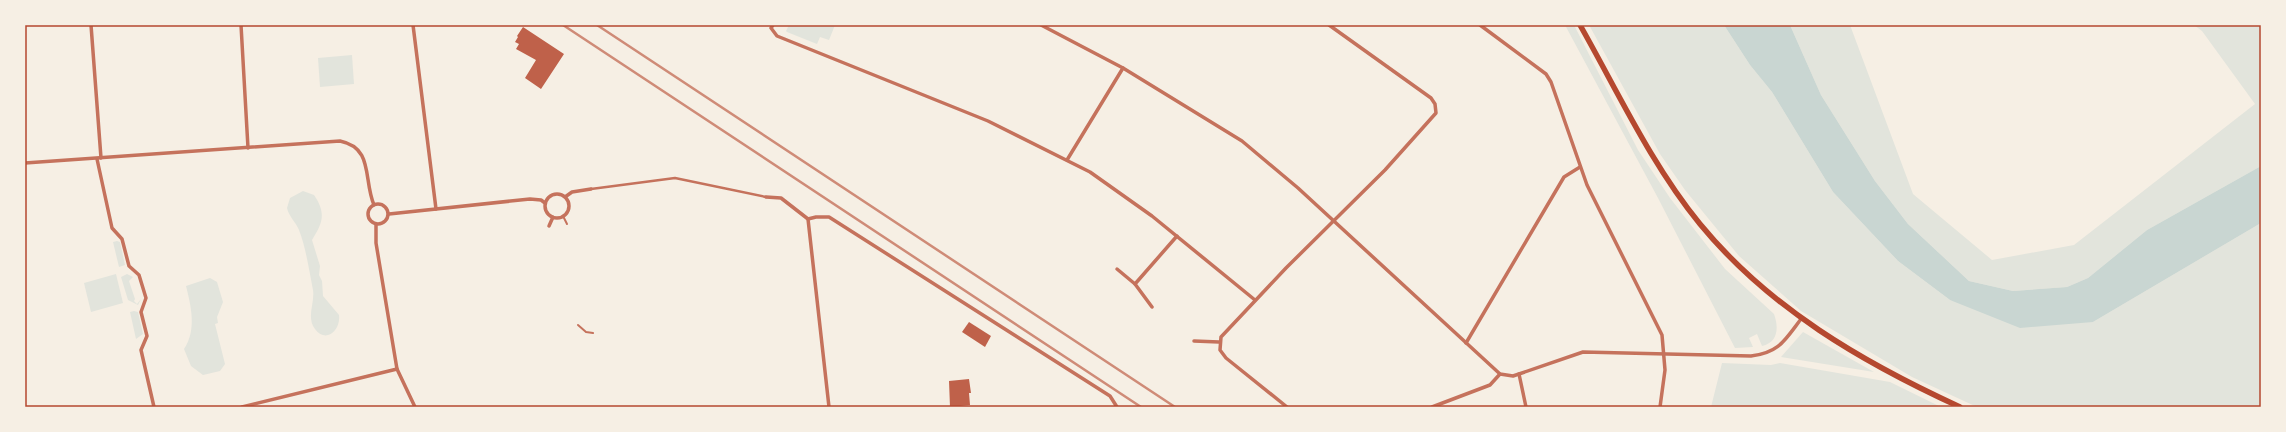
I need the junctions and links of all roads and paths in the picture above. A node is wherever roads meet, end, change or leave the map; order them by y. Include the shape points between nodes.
1 (91, 25) edge
2 (241, 25) edge
3 (413, 25) edge
4 (1041, 25) edge
5 (1330, 25) edge
6 (1480, 25) edge
7 (1580, 25) edge
8 (772, 27) edge
9 (1123, 68) junction
10 (248, 148) junction
11 (99, 159) junction
12 (1067, 160) junction
13 (25, 164) edge
14 (1580, 167) junction
15 (591, 189) joint
16 (565, 197) junction
17 (766, 197) joint
18 (545, 203) junction
19 (374, 205) junction
20 (436, 209) junction
21 (389, 214) junction
22 (563, 216) junction
23 (553, 217) junction
24 (808, 220) junction
25 (1333, 220) junction
26 (567, 224) dead end
27 (376, 225) junction
28 (549, 226) dead end
29 (1177, 236) junction
30 (1117, 269) dead end
31 (1135, 284) junction
32 (1255, 300) junction
33 (1152, 307) dead end
34 (1801, 319) junction
35 (578, 324) dead end
36 (593, 333) dead end
37 (1194, 341) dead end
38 (1220, 342) junction
39 (1466, 343) junction
40 (1665, 354) junction
41 (397, 369) junction
42 (1500, 374) junction
43 (1520, 374) junction
44 (154, 407) edge
45 (242, 407) edge
46 (415, 407) edge
47 (829, 407) edge
48 (1117, 407) edge
49 (1287, 407) edge
50 (1432, 407) edge
51 (1526, 407) edge
52 (1660, 407) edge
53 (1960, 407) edge

1 - 11 street
2 - 10 street
3 - 20 street
4 - 9 street
5 - 25 street via 1431,98 1436,109 1434,118
6 - 14 street via 1546,74 1552,82
7 - 34 main road via 1653,157 1678,195 1723,250
8 - 12 street via 777,36 988,121
9 - 12 street
9 - 25 street via 1242,141
10 - 11 street
10 - 19 street via 340,141 355,145 364,163
11 - 13 street
11 - 44 street via 112,228 122,239 129,266 139,275 146,298 141,312 147,336 141,350
12 - 29 street via 1113,187
14 - 39 street via 1564,177
14 - 40 street via 1662,335
15 - 16 street via 572,192
15 - 17 street via 675,178
16 - 18 street via 554,194 548,197
16 - 22 street via 569,208
17 - 24 street via 781,198
18 - 20 street via 541,200 530,200
18 - 23 street via 545,210
19 - 21 street via 384,206
19 - 27 street via 369,209 368,215 370,221
20 - 21 street
21 - 27 street via 386,221
22 - 23 street
22 - 26 lane
23 - 28 street
24 - 47 street
24 - 48 street via 829,217 1110,396
25 - 32 street
25 - 39 street
27 - 41 street via 376,243
29 - 31 street
29 - 32 street
30 - 31 street
31 - 33 street
32 - 38 street via 1224,333
34 - 40 street via 1782,344 1765,355
34 - 53 main road via 1897,378
35 - 36 lane via 586,332
37 - 38 street
38 - 49 street via 1220,350 1226,358
39 - 42 street
40 - 43 street via 1583,352
40 - 52 street via 1666,370
41 - 45 street
41 - 46 street
42 - 43 street via 1508,377
42 - 50 street via 1490,385
43 - 51 street

